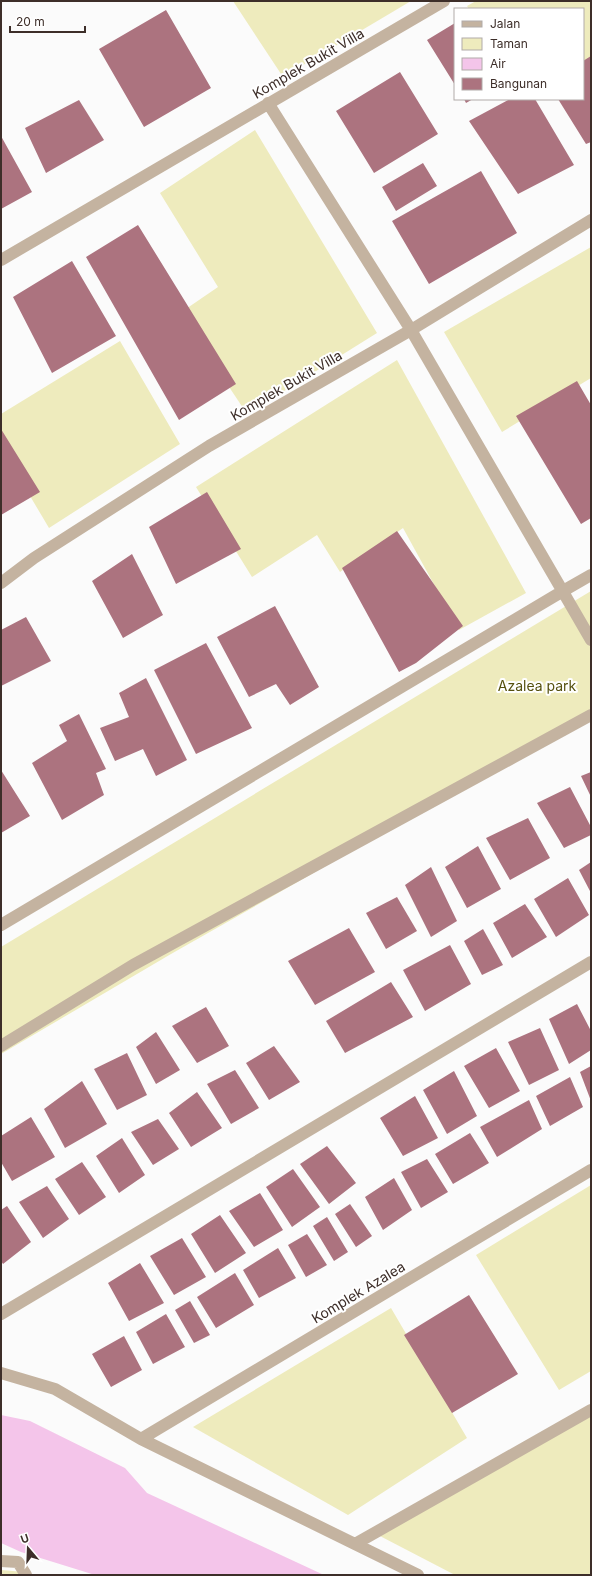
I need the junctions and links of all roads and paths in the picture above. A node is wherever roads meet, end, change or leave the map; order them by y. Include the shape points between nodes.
1 (444, 1) edge
2 (268, 103) junction
3 (591, 220) edge
4 (1, 260) edge
5 (411, 330) junction
6 (591, 576) edge
7 (1, 583) edge
8 (563, 591) junction
9 (591, 640) edge
10 (591, 714) edge
11 (1, 925) edge
12 (591, 962) edge
13 (1, 1046) edge
14 (591, 1170) edge
15 (1, 1314) edge
16 (1, 1373) edge
17 (591, 1410) edge
18 (141, 1438) junction
19 (355, 1544) junction
20 (1, 1561) edge
21 (26, 1575) edge
22 (418, 1575) edge

1 - 2 street, Komplek Bukit Villa
2 - 4 street, Komplek Bukit Villa
2 - 5 street
3 - 5 street, Komplek Bukit Villa
5 - 7 street, Komplek Bukit Villa via 203,450 34,558
5 - 8 street
6 - 8 street
8 - 9 street
8 - 11 street
10 - 13 street via 133,965
12 - 15 street
14 - 18 street, Komplek Azalea
16 - 18 street via 55,1389
17 - 19 street
18 - 19 street
19 - 22 street
20 - 21 street via 18,1562

